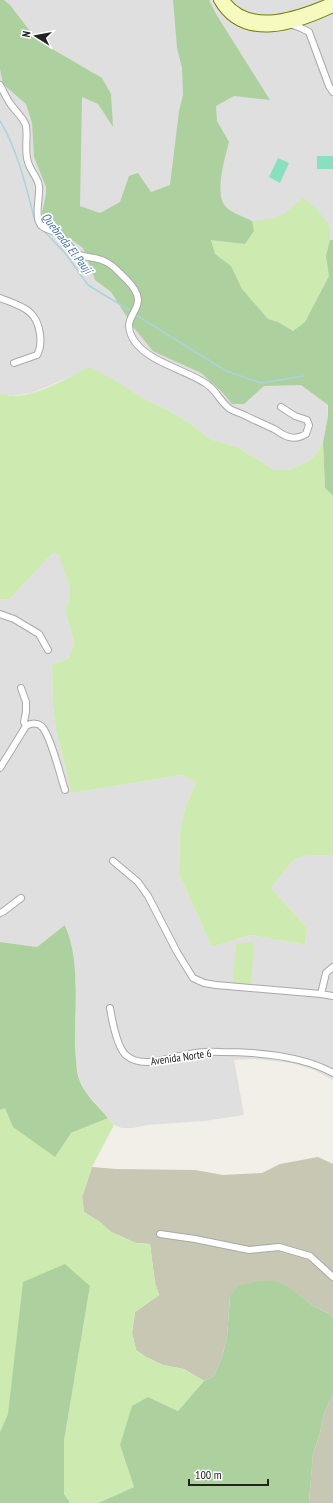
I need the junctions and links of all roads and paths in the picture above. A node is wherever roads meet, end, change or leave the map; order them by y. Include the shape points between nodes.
1 (218, 0) edge
2 (224, 0) edge
3 (333, 1) edge
4 (333, 8) edge
5 (290, 24) junction
6 (0, 85) edge
7 (333, 92) edge
8 (0, 298) edge
9 (14, 363) dead end
10 (281, 407) dead end
11 (0, 614) edge
12 (48, 650) dead end
13 (21, 688) dead end
14 (26, 726) junction
15 (0, 768) edge
16 (65, 790) dead end
17 (113, 861) dead end
18 (21, 898) dead end
19 (0, 913) edge
20 (333, 967) edge
21 (322, 994) junction
22 (333, 996) edge
23 (110, 1008) dead end
24 (333, 1073) edge
25 (160, 1234) dead end
26 (333, 1277) edge

1 - 5 main road via 229,16 243,23 270,28
2 - 3 main road via 231,8 242,14 272,20 299,15
4 - 5 main road
5 - 7 street via 309,32
6 - 10 street via 26,125 26,153 39,184 40,223 61,236 78,254 105,261 129,282 138,299 138,306 129,319 129,326 131,337 139,348 203,381 234,412 288,437 296,438 306,434 309,425 307,420
8 - 9 street via 33,314 39,326 40,349 37,355
11 - 12 street via 39,634
13 - 14 street via 26,702
14 - 15 street
14 - 16 street via 36,723 42,727
17 - 21 street via 138,882 148,896 193,978 216,985
18 - 19 street
20 - 21 street via 326,974
21 - 22 street
23 - 24 street, Avenida Norte 6 via 113,1025 124,1053 132,1060 159,1062 181,1056 218,1052 278,1055 323,1067
25 - 26 street via 249,1250 279,1247 310,1256

